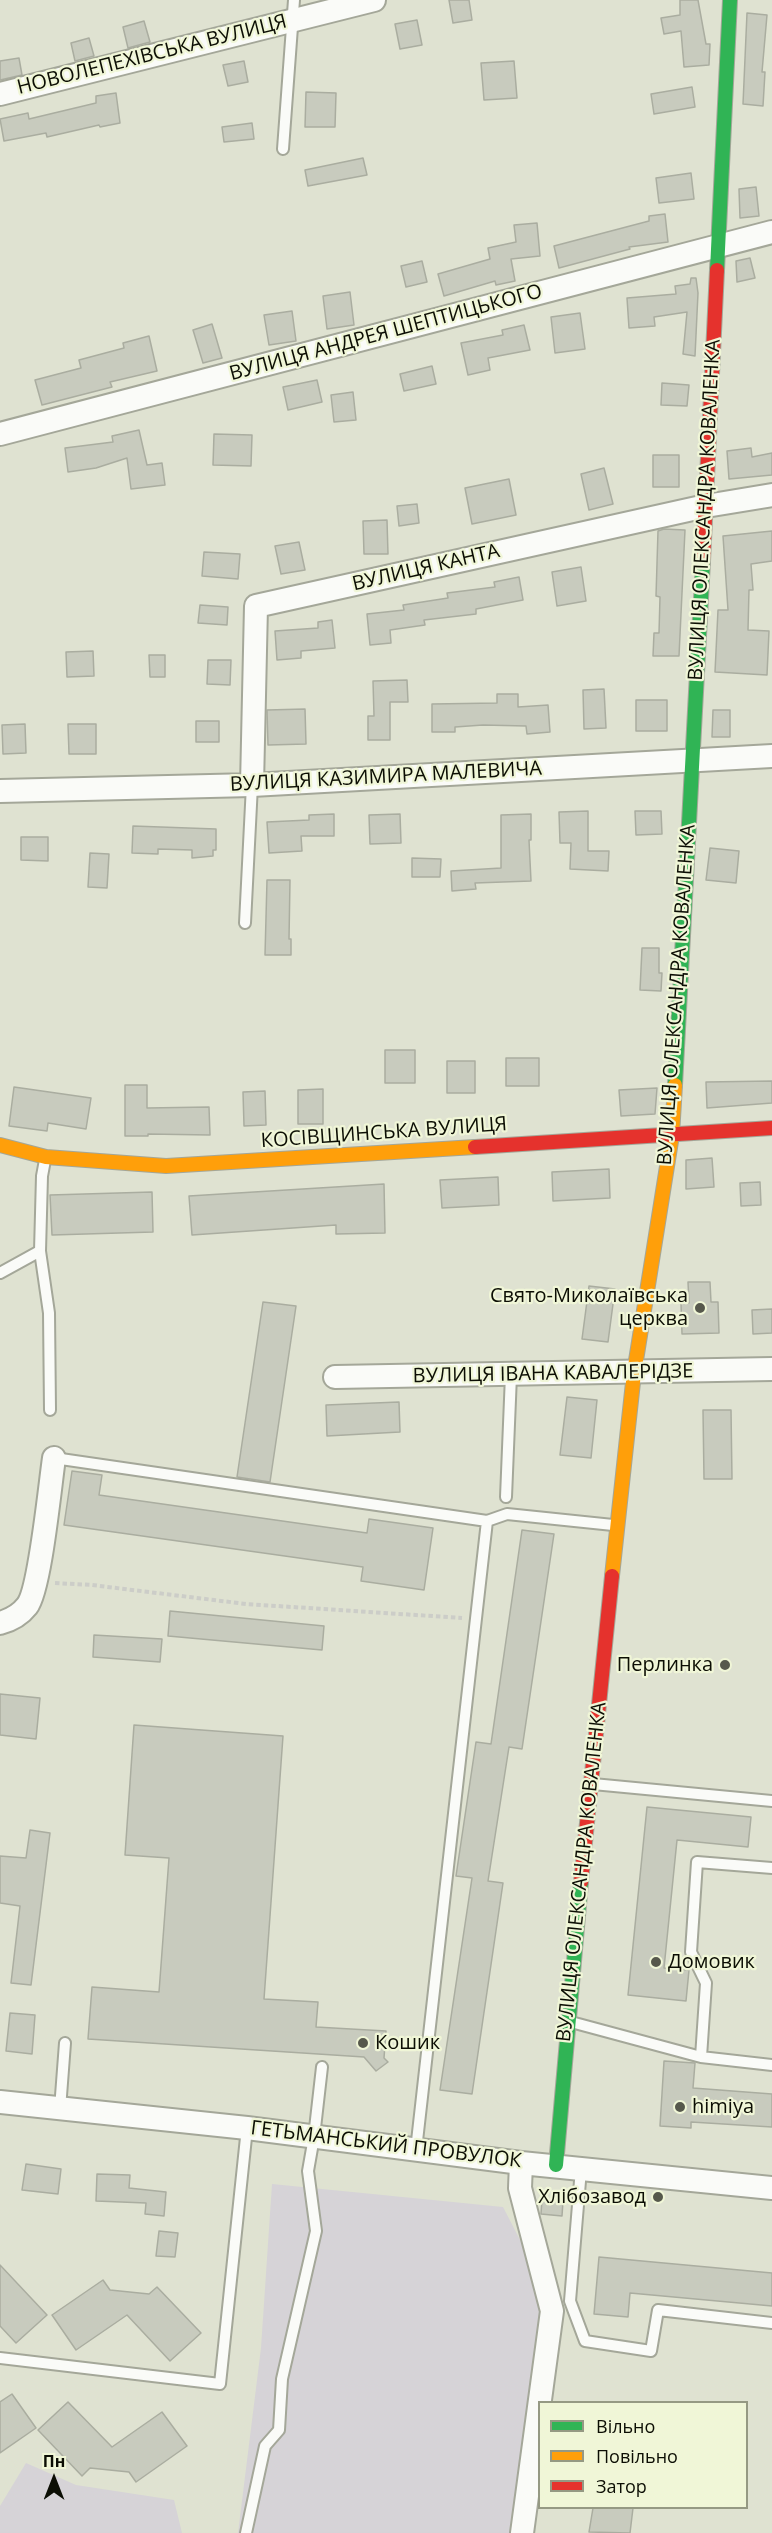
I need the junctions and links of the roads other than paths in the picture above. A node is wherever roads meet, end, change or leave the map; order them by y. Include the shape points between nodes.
1 (374, 0) edge
2 (730, 0) edge
3 (294, 10) edge
4 (0, 94) edge
5 (283, 149) dead end
6 (772, 232) edge
7 (718, 246) junction
8 (0, 434) edge
9 (772, 495) edge
10 (706, 506) junction
11 (772, 756) edge
12 (693, 761) junction
13 (252, 784) junction
14 (0, 791) edge
15 (245, 922) dead end
16 (772, 1128) edge
17 (672, 1135) junction
18 (0, 1145) edge
19 (46, 1157) junction
20 (39, 1251) junction
21 (0, 1273) edge
22 (772, 1369) edge
23 (634, 1373) junction
24 (511, 1375) junction
25 (334, 1377) dead end
26 (50, 1410) dead end
27 (54, 1458) joint
28 (506, 1497) dead end
29 (487, 1521) junction
30 (616, 1525) junction
31 (0, 1623) edge
32 (591, 1784) junction
33 (772, 1800) edge
34 (772, 1868) edge
35 (567, 2021) junction
36 (65, 2043) dead end
37 (701, 2057) junction
38 (772, 2065) edge
39 (322, 2067) dead end
40 (0, 2102) edge
41 (60, 2109) junction
42 (247, 2128) junction
43 (314, 2137) junction
44 (416, 2150) junction
45 (521, 2163) junction
46 (556, 2165) junction
47 (581, 2169) junction
48 (772, 2188) edge
49 (772, 2323) edge
50 (0, 2358) edge
51 (540, 2401) edge
52 (538, 2415) edge
53 (246, 2533) edge
54 (522, 2533) edge

1 - 3 street, НОВОЛЕПЕХІВСЬКА ВУЛИЦЯ
2 - 7 street, ВУЛИЦЯ ОЛЕКСАНДРА КОВАЛЕНКА
3 - 4 street, НОВОЛЕПЕХІВСЬКА ВУЛИЦЯ
3 - 5 lane
6 - 7 street, ВУЛИЦЯ АНДРЕЯ ШЕПТИЦЬКОГО
7 - 8 street, ВУЛИЦЯ АНДРЕЯ ШЕПТИЦЬКОГО
7 - 10 street, ВУЛИЦЯ ОЛЕКСАНДРА КОВАЛЕНКА
9 - 10 street, ВУЛИЦЯ КАНТА
10 - 12 street, ВУЛИЦЯ ОЛЕКСАНДРА КОВАЛЕНКА
10 - 13 street, ВУЛИЦЯ КАНТА via 256,606
11 - 12 street, ВУЛИЦЯ КАЗИМИРА МАЛЕВИЧА
12 - 13 street, ВУЛИЦЯ КАЗИМИРА МАЛЕВИЧА
12 - 17 street, ВУЛИЦЯ ОЛЕКСАНДРА КОВАЛЕНКА
13 - 14 street, ВУЛИЦЯ КАЗИМИРА МАЛЕВИЧА
13 - 15 lane
16 - 17 street, КОСІВЩИНСЬКА ВУЛИЦЯ
17 - 19 street, КОСІВЩИНСЬКА ВУЛИЦЯ via 166,1166
17 - 23 street, ВУЛИЦЯ ОЛЕКСАНДРА КОВАЛЕНКА
18 - 19 street, КОСІВЩИНСЬКА ВУЛИЦЯ
19 - 20 lane
20 - 21 lane
20 - 26 lane via 49,1312
22 - 23 street, ВУЛИЦЯ ІВАНА КАВАЛЕРІДЗЕ
23 - 24 street, ВУЛИЦЯ ІВАНА КАВАЛЕРІДЗЕ
23 - 30 street, ВУЛИЦЯ ОЛЕКСАНДРА КОВАЛЕНКА
24 - 25 street, ВУЛИЦЯ ІВАНА КАВАЛЕРІДЗЕ
24 - 28 lane
27 - 29 lane
27 - 31 street via 29,1605 12,1620
29 - 30 lane via 507,1514
29 - 44 lane
30 - 32 street, ВУЛИЦЯ ОЛЕКСАНДРА КОВАЛЕНКА
32 - 33 lane
32 - 35 street, ВУЛИЦЯ ОЛЕКСАНДРА КОВАЛЕНКА
34 - 37 lane via 697,1862 690,1952 706,1983
35 - 37 lane
35 - 46 street, ВУЛИЦЯ ОЛЕКСАНДРА КОВАЛЕНКА
36 - 41 lane
37 - 38 lane
39 - 43 lane
40 - 41 street, ГЕТЬМАНСЬКИЙ ПРОВУЛОК
41 - 42 street, ГЕТЬМАНСЬКИЙ ПРОВУЛОК
42 - 43 street, ГЕТЬМАНСЬКИЙ ПРОВУЛОК
42 - 50 lane via 220,2384
43 - 44 street, ГЕТЬМАНСЬКИЙ ПРОВУЛОК
43 - 53 lane via 308,2171 316,2231 282,2379 279,2430 265,2446
44 - 45 street, ГЕТЬМАНСЬКИЙ ПРОВУЛОК
45 - 46 street, ГЕТЬМАНСЬКИЙ ПРОВУЛОК
45 - 51 street via 520,2188 552,2311
46 - 47 street, ГЕТЬМАНСЬКИЙ ПРОВУЛОК
47 - 48 street, ГЕТЬМАНСЬКИЙ ПРОВУЛОК
47 - 49 lane via 570,2301 585,2341 651,2351 658,2310
52 - 54 street

